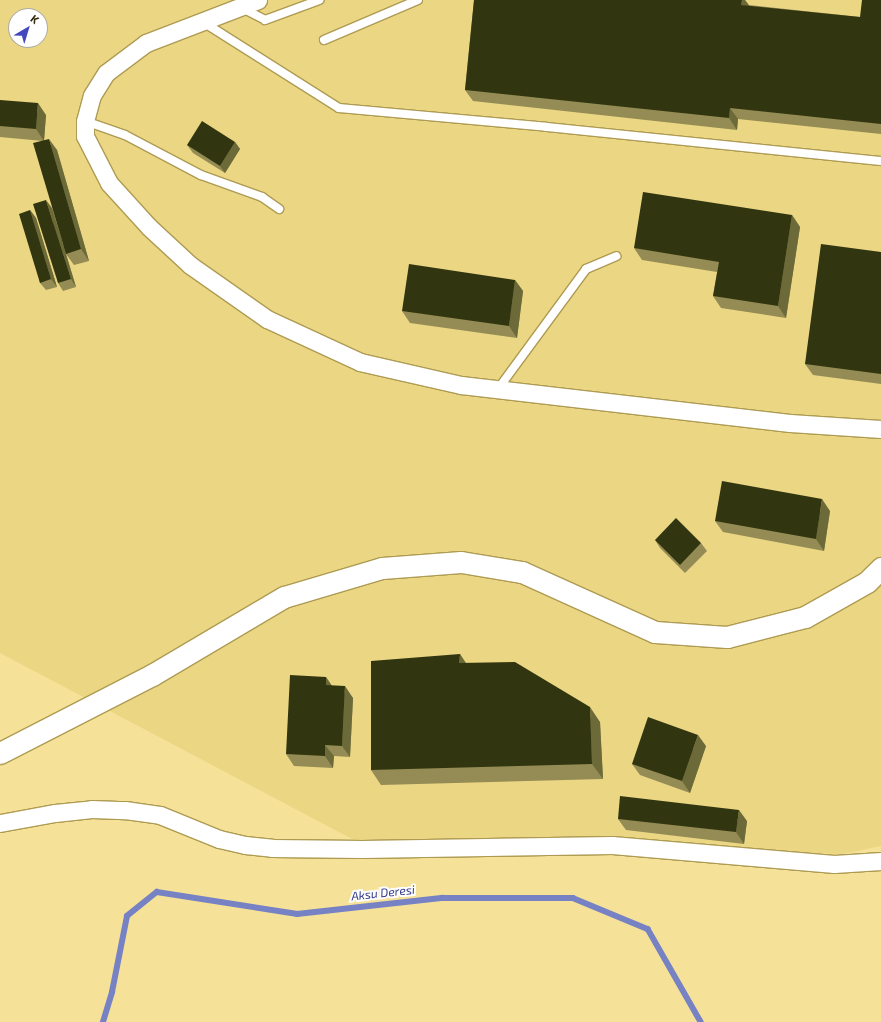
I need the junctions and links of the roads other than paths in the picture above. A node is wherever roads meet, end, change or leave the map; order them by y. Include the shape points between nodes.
1 (258, 0) edge
2 (319, 0) edge
3 (418, 0) edge
4 (240, 7) junction
5 (202, 22) junction
6 (324, 40) dead end
7 (84, 121) junction
8 (881, 160) edge
9 (279, 209) dead end
10 (616, 256) dead end
11 (498, 389) junction
12 (881, 429) edge
13 (881, 568) edge
14 (0, 753) edge
15 (0, 823) edge
16 (881, 861) edge

1 - 4 street
2 - 4 lane via 265,20
3 - 6 lane
4 - 5 street
5 - 7 street via 146,43 106,73 92,95
5 - 8 lane via 338,108
7 - 9 lane via 126,135 201,175 262,197
7 - 11 street via 85,136 109,183 190,265 267,319 360,362 461,384
10 - 11 lane via 586,269
11 - 12 street via 790,424
13 - 14 street via 867,582 805,617 727,637 656,632 522,572 461,562 382,568 284,597 152,675
15 - 16 street via 92,808 160,815 219,839 272,848 612,845 834,864

